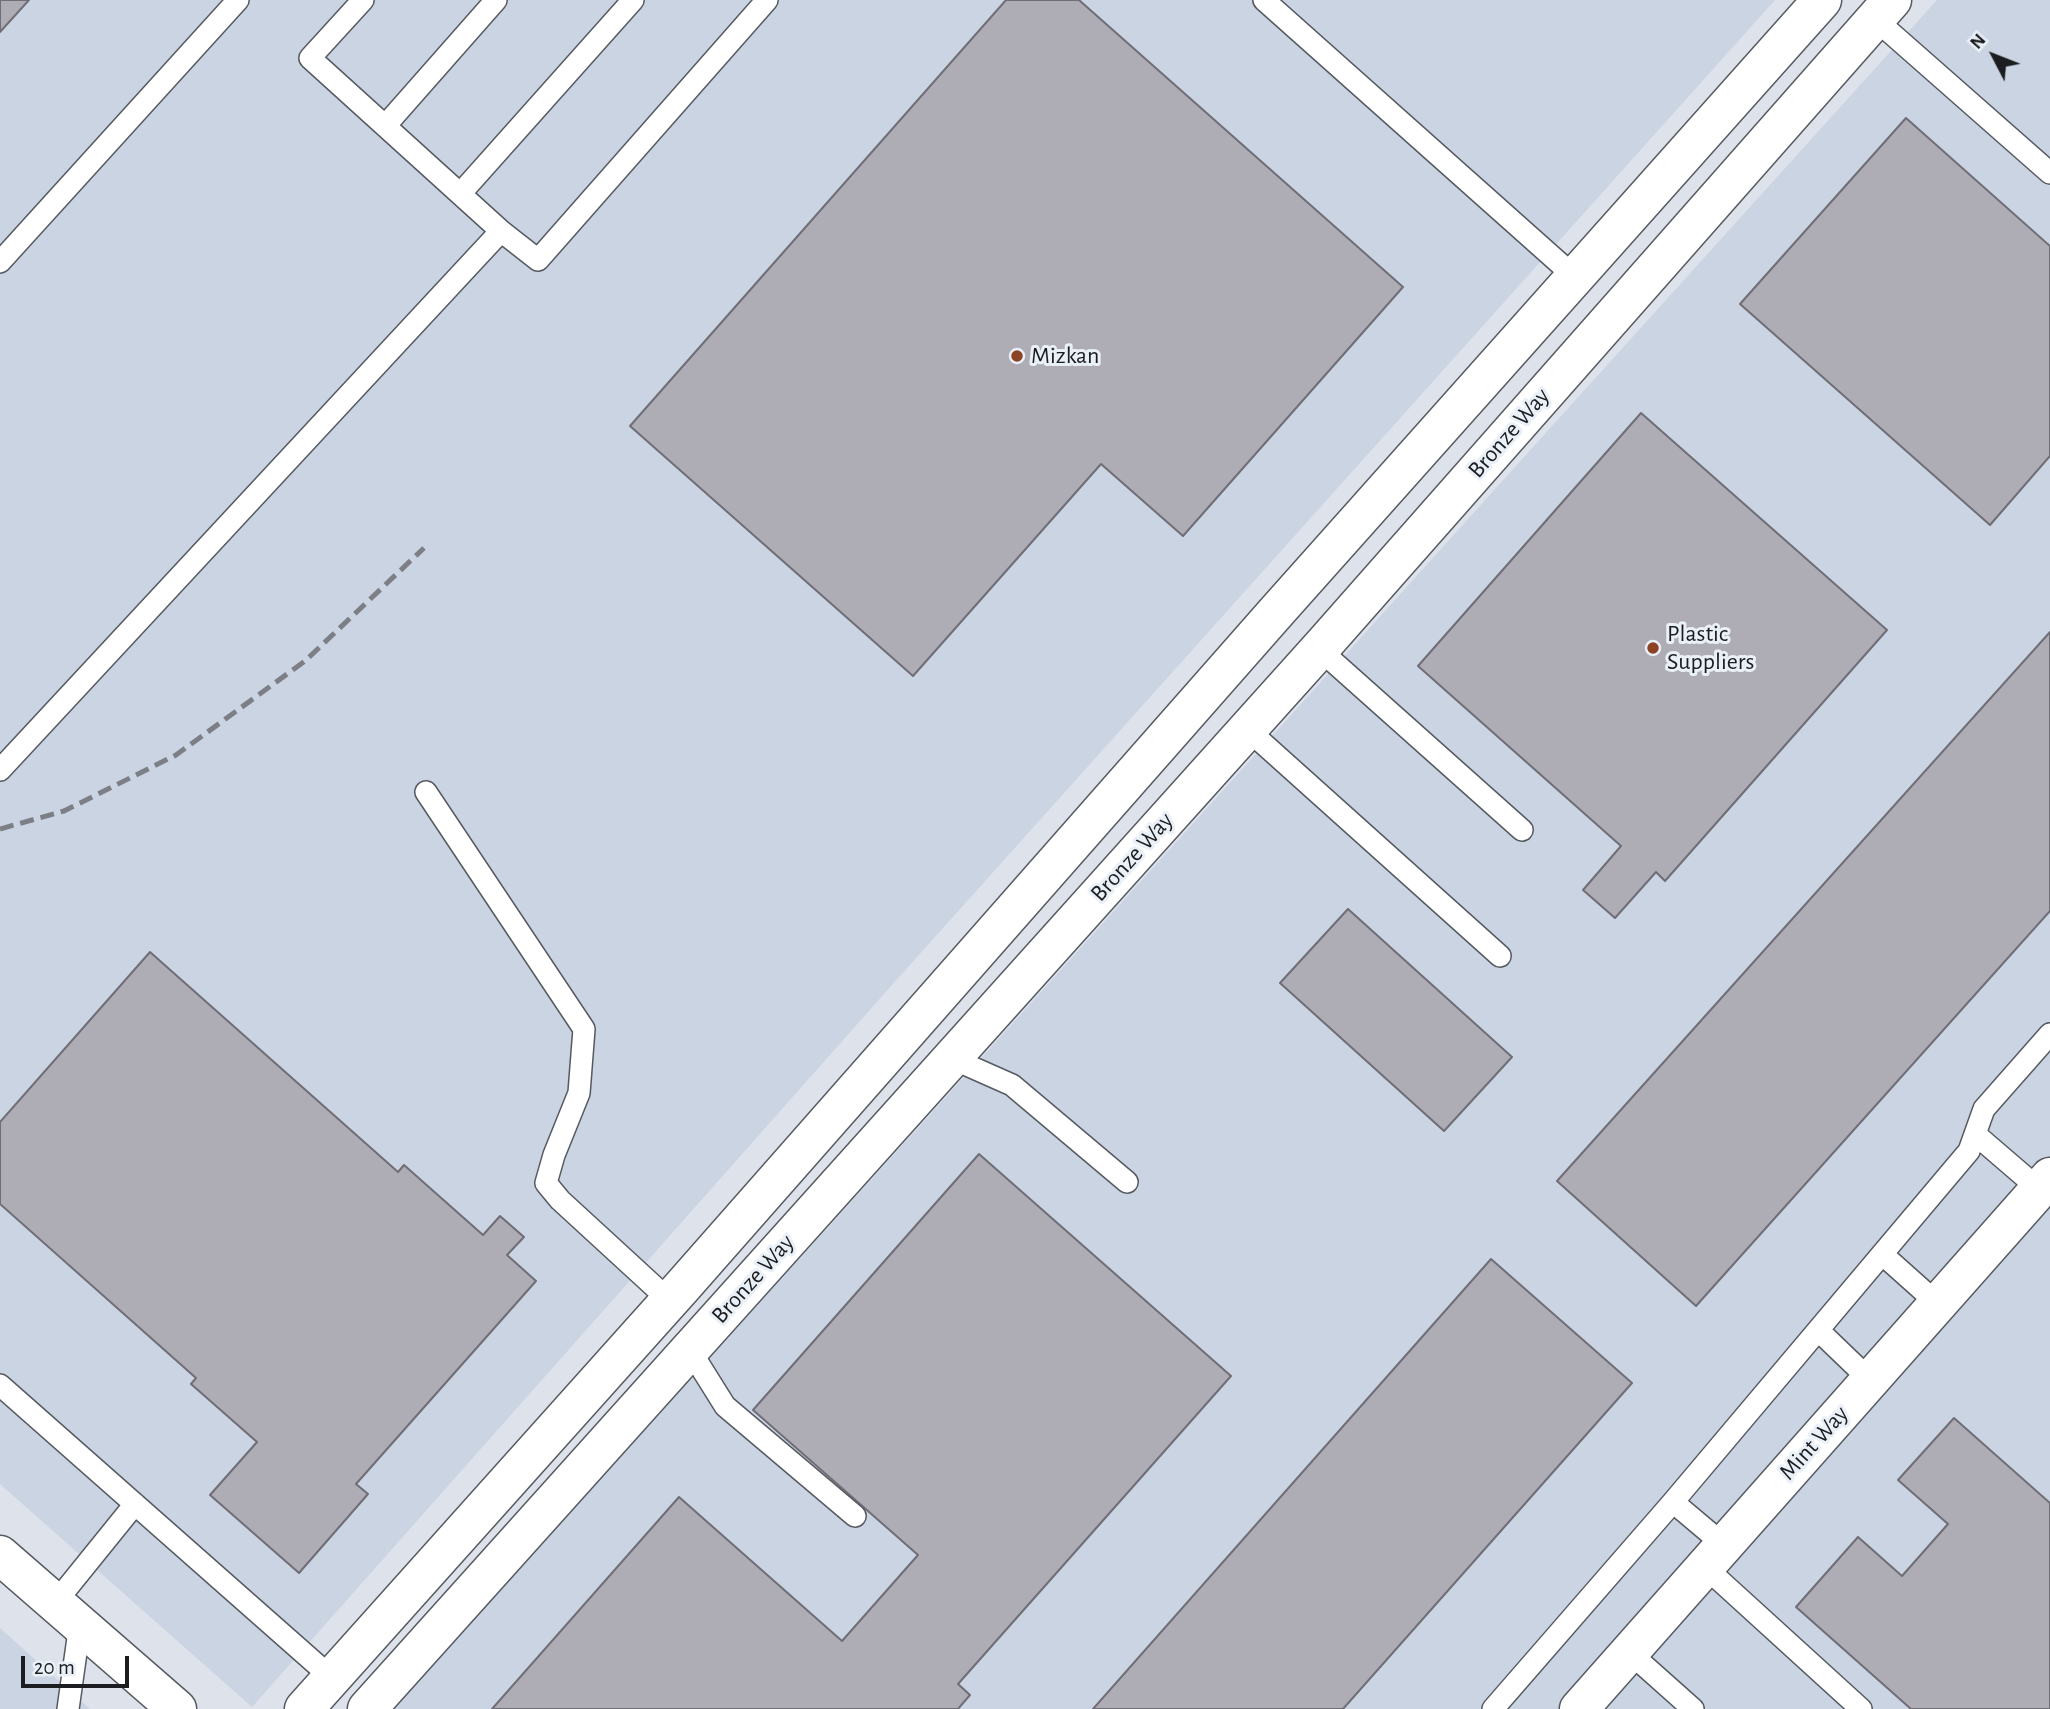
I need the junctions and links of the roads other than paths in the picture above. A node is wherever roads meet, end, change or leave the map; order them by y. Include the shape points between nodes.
1 (238, 0) edge
2 (363, 0) edge
3 (496, 0) edge
4 (633, 0) edge
5 (767, 0) edge
6 (1264, 0) edge
7 (1822, 0) edge
8 (1884, 10) edge
9 (385, 126) junction
10 (2050, 173) edge
11 (460, 194) junction
12 (501, 231) junction
13 (0, 262) edge
14 (1574, 277) junction
15 (1279, 609) junction
16 (1319, 649) junction
17 (1247, 729) junction
18 (0, 769) edge
19 (426, 792) dead end
20 (1522, 830) dead end
21 (1500, 956) dead end
22 (2050, 1034) edge
23 (951, 1058) junction
24 (1975, 1134) junction
25 (1127, 1182) dead end
26 (2045, 1183) edge
27 (1882, 1254) junction
28 (1938, 1304) junction
29 (662, 1310) junction
30 (1818, 1331) junction
31 (690, 1350) junction
32 (1870, 1380) junction
33 (0, 1385) edge
34 (1673, 1502) junction
35 (135, 1504) junction
36 (855, 1516) dead end
37 (0, 1555) edge
38 (1715, 1556) junction
39 (68, 1614) junction
40 (1629, 1652) junction
41 (332, 1678) junction
42 (378, 1705) edge
43 (68, 1709) edge
44 (177, 1709) edge
45 (304, 1709) edge
46 (1493, 1709) edge
47 (1579, 1709) edge
48 (1693, 1709) edge
49 (1861, 1709) edge

1 - 13 lane
2 - 9 lane via 310,58
3 - 9 lane
4 - 11 lane
5 - 12 lane via 538,260
6 - 14 lane
7 - 14 street, Bronze Way
8 - 10 lane
8 - 16 street, Bronze Way
9 - 11 lane
11 - 12 lane
12 - 18 lane
14 - 15 street, Bronze Way
15 - 16 street
15 - 29 street, Bronze Way
16 - 17 street, Bronze Way
16 - 20 lane
17 - 21 lane
17 - 23 street, Bronze Way
19 - 29 lane via 584,1030 579,1093 546,1183
22 - 24 lane via 1984,1109
23 - 25 lane via 1012,1085
23 - 31 street, Bronze Way
24 - 26 lane
24 - 27 lane via 1969,1151
26 - 28 street, Mint Way
27 - 28 lane
27 - 30 lane
28 - 32 street, Mint Way
29 - 31 street
29 - 41 street, Bronze Way
30 - 32 lane
30 - 34 lane
31 - 36 lane via 725,1406
31 - 42 street, Bronze Way
32 - 38 street, Mint Way
33 - 35 lane
34 - 38 lane
34 - 46 lane
35 - 39 lane
35 - 41 lane
37 - 39 street
38 - 40 street, Mint Way
38 - 49 lane
39 - 43 lane
39 - 44 street
40 - 47 street, Mint Way
40 - 48 lane
41 - 45 street, Bronze Way

